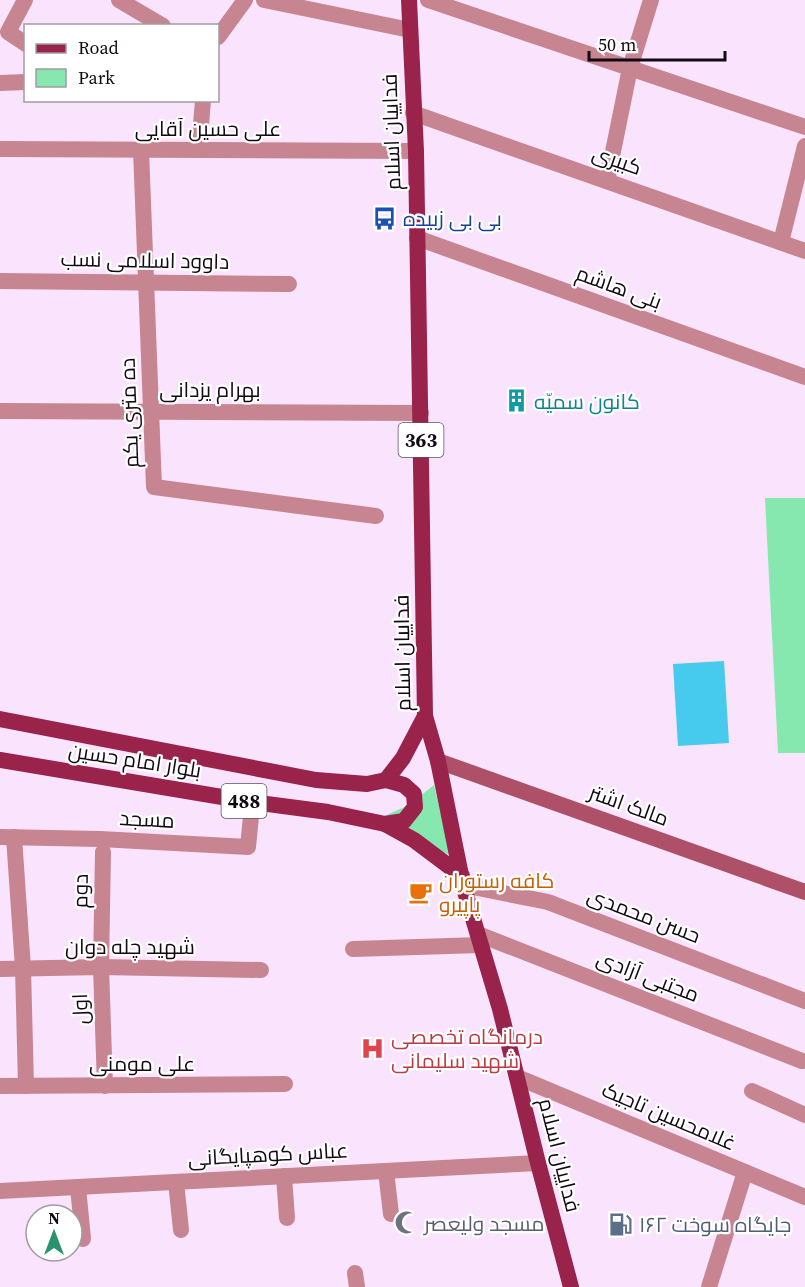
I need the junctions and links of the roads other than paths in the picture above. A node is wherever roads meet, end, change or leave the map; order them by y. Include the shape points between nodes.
1 (25, 0) edge
2 (121, 0) edge
3 (245, 0) edge
4 (264, 0) edge
5 (409, 0) edge
6 (428, 0) edge
7 (651, 0) edge
8 (161, 24) edge
9 (410, 30) junction
10 (219, 36) edge
11 (24, 43) edge
12 (630, 68) junction
13 (24, 82) edge
14 (0, 83) edge
15 (203, 102) edge
16 (413, 112) junction
17 (805, 127) edge
18 (805, 146) edge
19 (0, 149) edge
20 (141, 150) junction
21 (199, 150) junction
22 (416, 151) junction
23 (607, 181) junction
24 (417, 238) junction
25 (781, 242) junction
26 (805, 250) edge
27 (0, 281) edge
28 (147, 283) junction
29 (289, 284) dead end
30 (805, 377) edge
31 (0, 411) edge
32 (152, 411) junction
33 (421, 413) junction
34 (376, 516) dead end
35 (424, 716) junction
36 (0, 718) edge
37 (0, 760) edge
38 (438, 761) junction
39 (386, 780) junction
40 (251, 816) dead end
41 (385, 824) junction
42 (7, 837) edge
43 (103, 852) dead end
44 (463, 880) junction
45 (805, 892) edge
46 (479, 939) junction
47 (353, 950) dead end
48 (101, 967) junction
49 (23, 968) junction
50 (0, 969) edge
51 (261, 970) dead end
52 (805, 1001) edge
53 (802, 1061) dead end
54 (517, 1077) junction
55 (285, 1084) dead end
56 (0, 1086) edge
57 (26, 1086) junction
58 (105, 1086) junction
59 (752, 1091) dead end
60 (805, 1115) edge
61 (538, 1163) junction
62 (386, 1171) junction
63 (745, 1172) junction
64 (284, 1176) junction
65 (176, 1182) junction
66 (78, 1187) junction
67 (0, 1191) edge
68 (805, 1197) edge
69 (79, 1203) edge
70 (391, 1214) dead end
71 (288, 1218) dead end
72 (181, 1230) dead end
73 (572, 1287) edge
74 (709, 1287) edge

1 - 11 street via 8,32
2 - 8 street
3 - 10 street
4 - 9 street
5 - 9 main road, فداییان اسلام / 363
6 - 12 street
7 - 12 street
9 - 16 main road, فداییان اسلام / 363
12 - 17 street
12 - 23 street
13 - 14 street
15 - 21 street
16 - 22 main road, فداییان اسلام / 363
16 - 23 street, کبیری
18 - 25 street
19 - 20 street, علی حسین آقایی
20 - 21 street, علی حسین آقایی
20 - 28 street, ده متری یکم
21 - 22 street, علی حسین آقایی
22 - 24 main road, فداییان اسلام / 363
23 - 25 street, کبیری
24 - 30 street, بنی هاشم
24 - 33 main road, فداییان اسلام / 363
25 - 26 street, کبیری
27 - 28 street, داوود اسلامی نسب
28 - 29 street, داوود اسلامی نسب
28 - 32 street, ده متری یکم
31 - 32 street, بهرام یزدانی
32 - 33 street, بهرام یزدانی
32 - 34 street, ده متری یکم via 154,487
33 - 35 main road, فداییان اسلام / 363
35 - 38 main road, فداییان اسلام / 363
35 - 39 main road via 403,758
36 - 39 main road, بلوار امام حسین / 488 via 316,780 367,784
37 - 41 main road, بلوار امام حسین / 488
38 - 44 main road, فداییان اسلام / 363
38 - 45 main road, مالک اشتر
39 - 41 main road via 404,785 414,794 415,807 404,820
40 - 42 street, مسجد via 248,847
41 - 44 main road, بلوار امام حسین / 488 via 414,840
42 - 49 street
43 - 48 street, دوم
44 - 46 main road, فداییان اسلام / 363
44 - 52 street, حسن محمدی via 548,902
46 - 47 street
46 - 53 street, مجتبی آزادی
46 - 54 main road, فداییان اسلام / 363
48 - 49 street, شهید چله دوان
48 - 51 street, شهید چله دوان
48 - 58 street, اول
49 - 50 street, شهید چله دوان
49 - 57 street
54 - 61 main road, فداییان اسلام / 363
54 - 63 street, غلامحسین تاجیک
55 - 58 street, علی مومنی
56 - 57 street, علی مومنی
57 - 58 street, علی مومنی
59 - 60 street
61 - 62 street, عباس کوهپایگانی
61 - 73 main road, فداییان اسلام / 363
62 - 64 street, عباس کوهپایگانی
62 - 70 street
63 - 68 street, غلامحسین تاجیک
63 - 74 street
64 - 65 street, عباس کوهپایگانی
64 - 71 street
65 - 66 street, عباس کوهپایگانی
65 - 72 street
66 - 67 street, عباس کوهپایگانی
66 - 69 street

